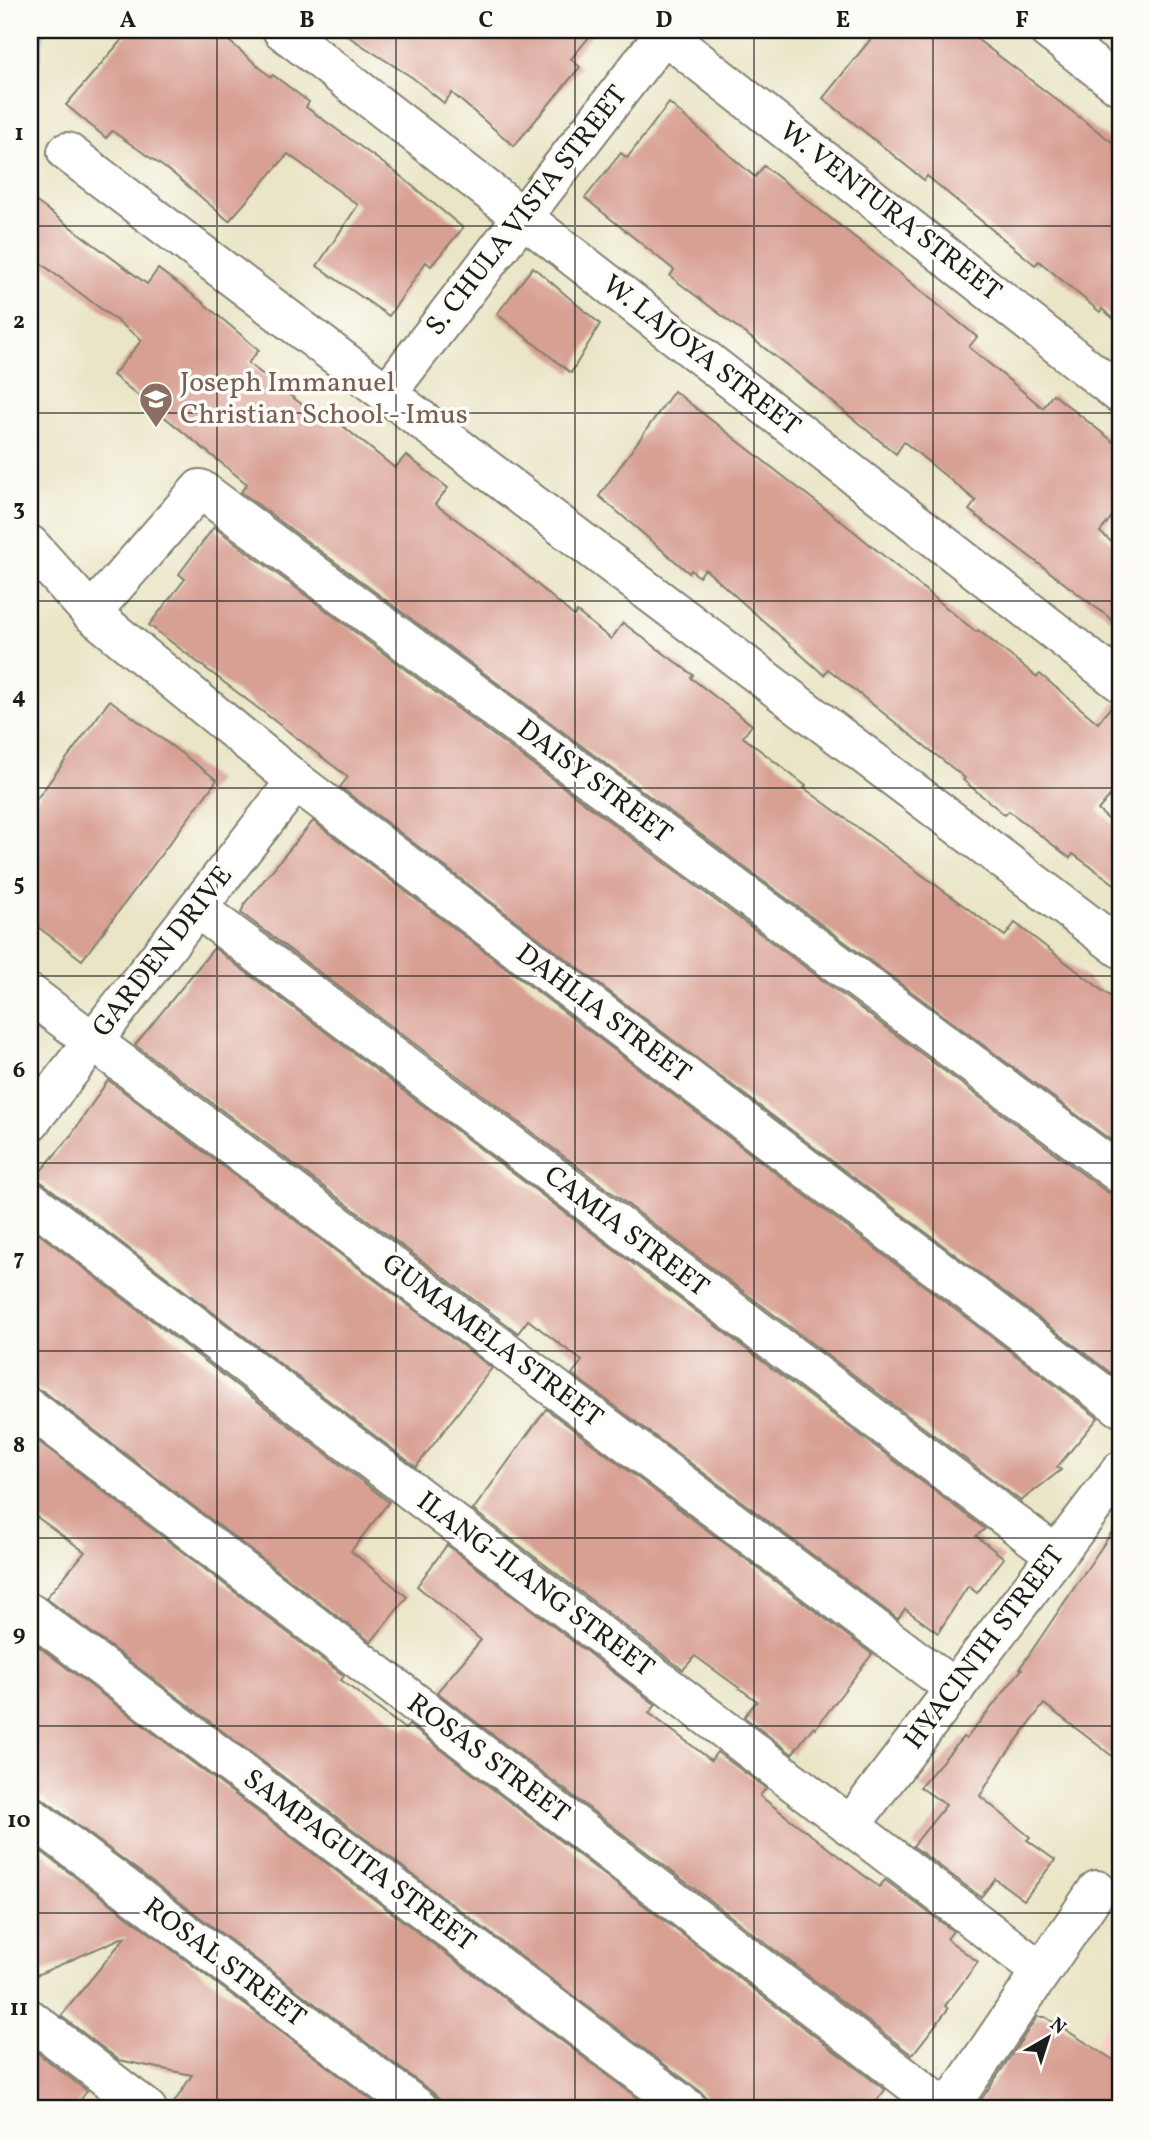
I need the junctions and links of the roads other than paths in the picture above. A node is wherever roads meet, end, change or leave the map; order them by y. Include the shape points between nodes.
1 (282, 30) edge
2 (1048, 30) edge
3 (664, 31) edge
4 (1120, 86) edge
5 (67, 152) dead end
6 (523, 217) junction
7 (387, 393) junction
8 (1120, 394) edge
9 (30, 545) edge
10 (91, 613) junction
11 (1120, 682) edge
12 (296, 781) junction
13 (197, 908) junction
14 (1120, 948) edge
15 (30, 994) edge
16 (93, 1041) junction
17 (30, 1122) edge
18 (1120, 1174) edge
19 (30, 1200) edge
20 (1120, 1407) edge
21 (30, 1408) edge
22 (1120, 1471) edge
23 (1056, 1555) junction
24 (30, 1613) edge
25 (955, 1689) junction
26 (30, 1816) edge
27 (850, 1826) junction
28 (1097, 1890) dead end
29 (1041, 1971) junction
30 (30, 2019) edge
31 (147, 2109) edge
32 (419, 2109) edge
33 (688, 2109) edge
34 (947, 2109) edge

1 - 6 street, W. LAJOYA STREET
2 - 4 street
3 - 6 street, S. CHULA VISTA STREET
3 - 8 street, W. VENTURA STREET
5 - 7 street
6 - 7 street, S. CHULA VISTA STREET
6 - 11 street, W. LAJOYA STREET
7 - 14 street
9 - 10 street, DAHLIA STREET
10 - 12 street, DAHLIA STREET
10 - 18 street, DAISY STREET via 200,489
12 - 13 street, GARDEN DRIVE
12 - 20 street, DAHLIA STREET
13 - 16 street, GARDEN DRIVE
13 - 23 street, CAMIA STREET
15 - 16 street, GUMAMELA STREET
16 - 17 street, GARDEN DRIVE
16 - 25 street, GUMAMELA STREET
19 - 27 street, ILANG-ILANG STREET
21 - 34 street, ROSAS STREET
22 - 23 street, HYACINTH STREET
23 - 25 street, HYACINTH STREET
24 - 33 street, SAMPAGUITA STREET
25 - 27 street, HYACINTH STREET
26 - 32 street, ROSAL STREET
27 - 29 street, ILANG-ILANG STREET
28 - 29 street
29 - 34 street
30 - 31 street

